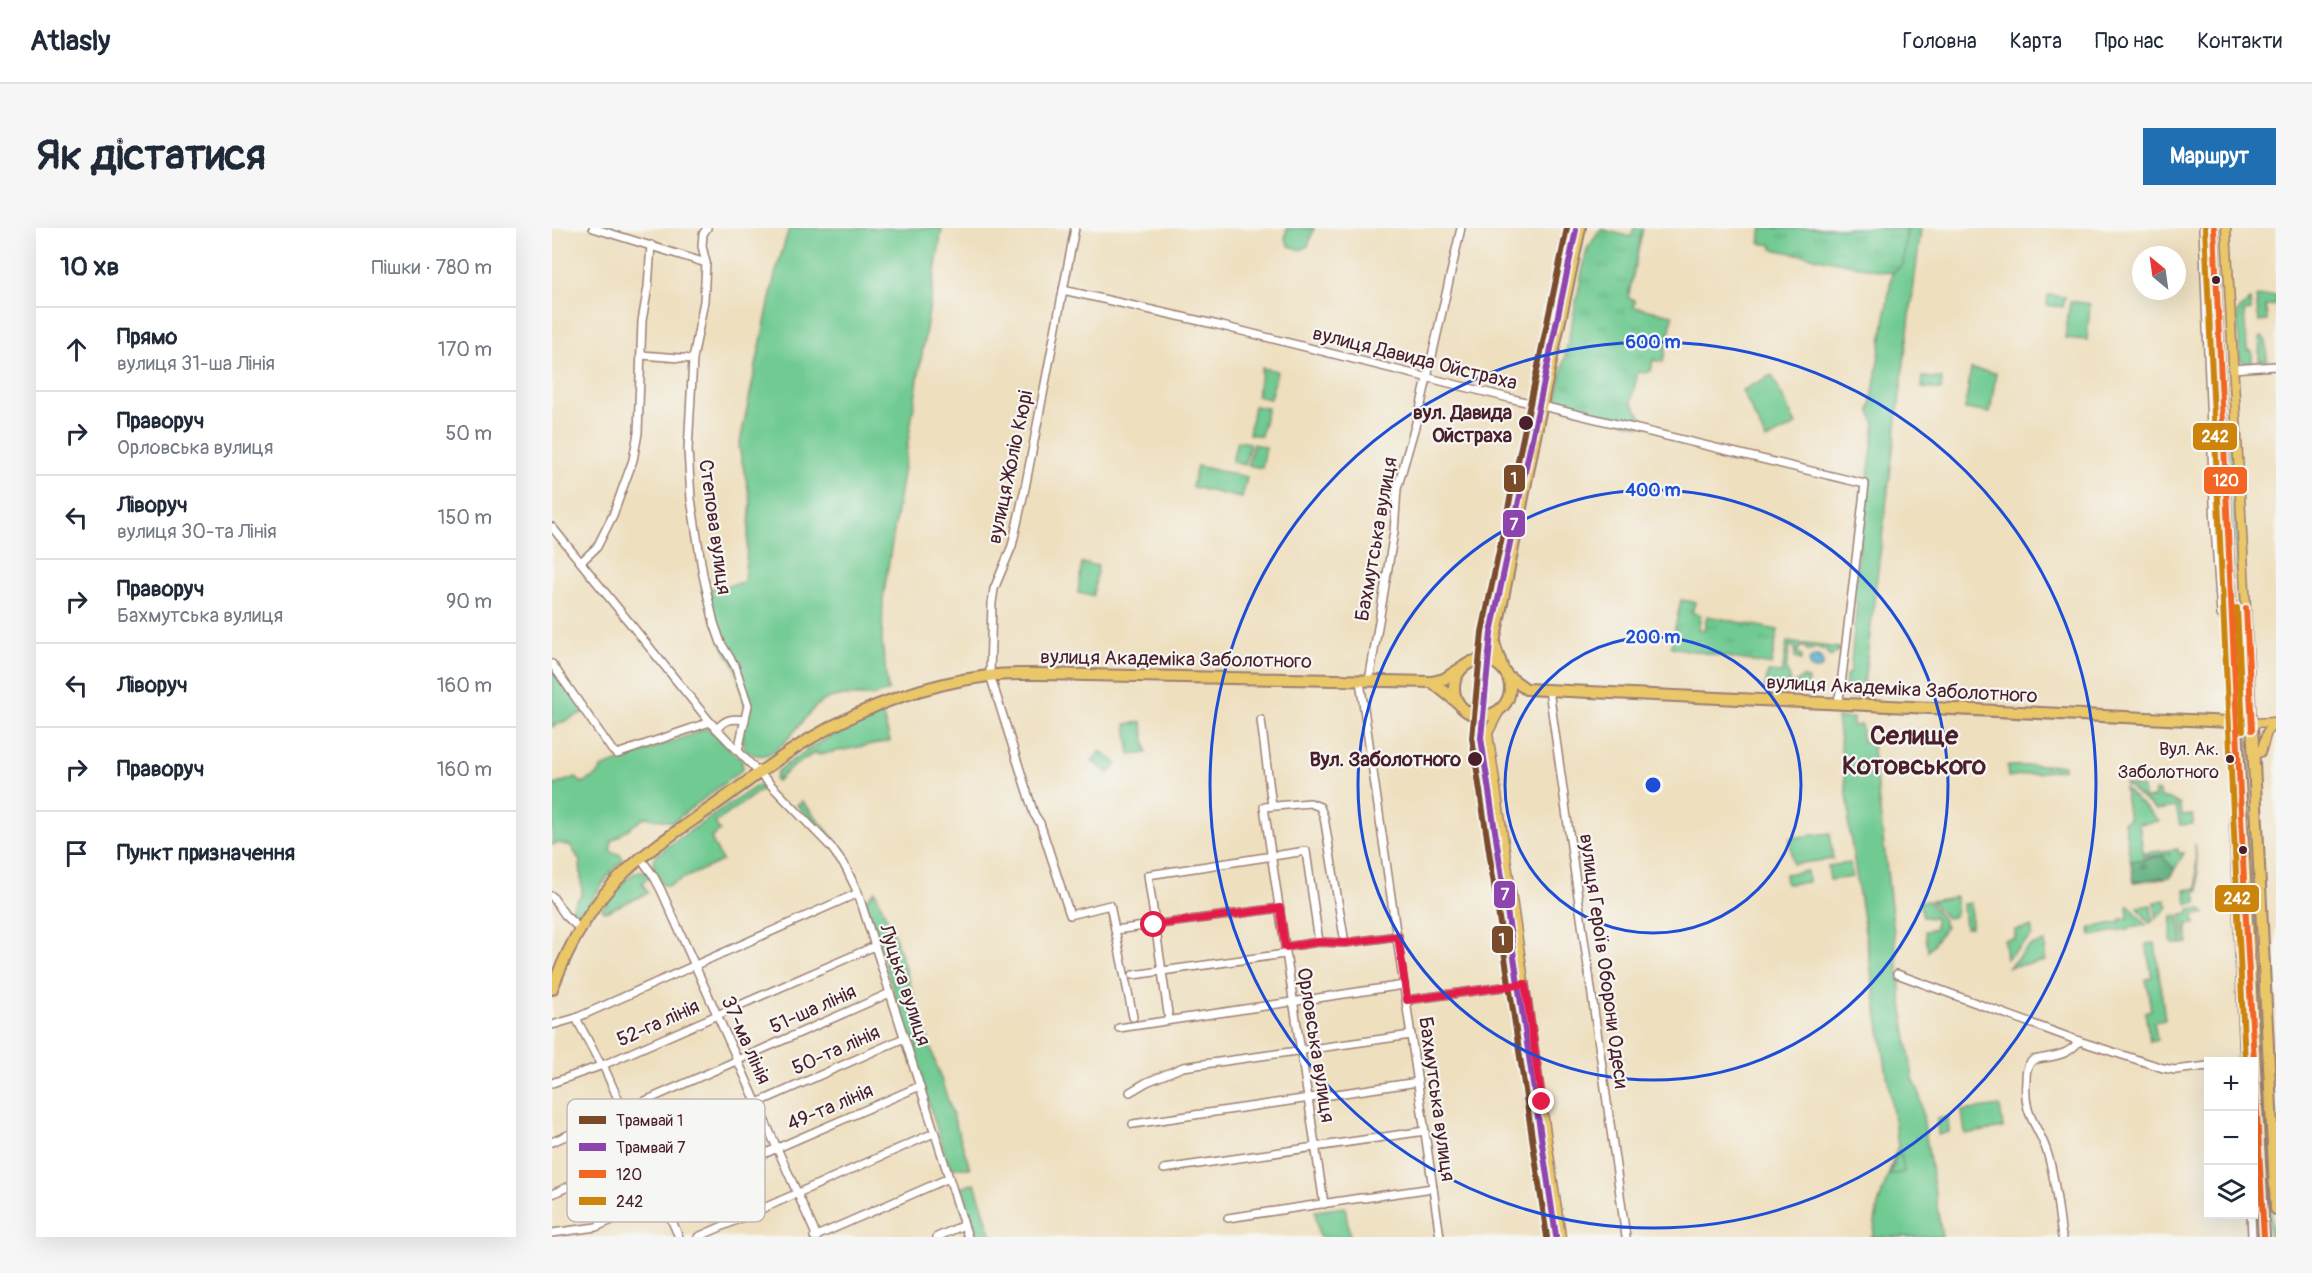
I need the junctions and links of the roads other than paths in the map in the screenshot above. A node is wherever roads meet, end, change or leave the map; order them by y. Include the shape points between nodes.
1 (592, 228) edge
2 (707, 228) edge
3 (1075, 228) edge
4 (1461, 228) edge
5 (1580, 228) edge
6 (2203, 228) edge
7 (2214, 228) edge
8 (2226, 228) edge
9 (651, 245) junction
10 (706, 263) junction
11 (1063, 290) junction
12 (641, 355) junction
13 (693, 359) junction
14 (2276, 366) edge
15 (2232, 369) junction
16 (1427, 378) junction
17 (2221, 403) junction
18 (2234, 403) junction
19 (1541, 406) junction
20 (2228, 525) junction
21 (2215, 526) junction
22 (552, 527) edge
23 (581, 562) junction
24 (2232, 625) junction
25 (1494, 643) junction
26 (552, 664) edge
27 (1467, 665) junction
28 (1506, 673) junction
29 (990, 675) junction
30 (1364, 681) junction
31 (1432, 682) junction
32 (1526, 689) junction
33 (1549, 690) junction
34 (1457, 702) junction
35 (1837, 703) junction
36 (1503, 707) junction
37 (1472, 714) junction
38 (745, 720) junction
39 (1261, 720) dead end
40 (710, 722) junction
41 (2275, 722) edge
42 (2237, 723) junction
43 (2252, 723) junction
44 (717, 729) junction
45 (1488, 732) junction
46 (738, 751) junction
47 (2253, 755) junction
48 (760, 773) junction
49 (2241, 804) junction
50 (1272, 806) junction
51 (1271, 857) junction
52 (641, 859) junction
53 (858, 893) junction
54 (552, 896) edge
55 (2259, 901) junction
56 (2245, 902) junction
57 (1280, 908) junction
58 (1154, 925) junction
59 (580, 930) junction
60 (1115, 930) junction
61 (1398, 936) junction
62 (1319, 942) junction
63 (1345, 943) junction
64 (875, 946) junction
65 (1285, 950) junction
66 (694, 965) junction
67 (1161, 971) junction
68 (1897, 974) dead end
69 (1133, 975) dead end
70 (1525, 984) junction
71 (1404, 985) junction
72 (552, 988) edge
73 (890, 993) junction
74 (1407, 1000) junction
75 (1292, 1001) junction
76 (716, 1015) junction
77 (1133, 1017) dead end
78 (576, 1018) junction
79 (1169, 1020) junction
80 (552, 1025) edge
81 (1119, 1028) dead end
82 (1411, 1035) junction
83 (904, 1038) junction
84 (2079, 1041) junction
85 (1301, 1050) junction
86 (2244, 1057) edge
87 (2255, 1057) edge
88 (738, 1061) junction
89 (602, 1065) junction
90 (2204, 1066) edge
91 (2269, 1073) junction
92 (2258, 1074) edge
93 (1418, 1082) junction
94 (552, 1083) edge
95 (920, 1086) junction
96 (1130, 1092) dead end
97 (1309, 1097) junction
98 (618, 1099) edge
99 (649, 1099) edge
100 (754, 1099) edge
101 (765, 1099) edge
102 (2258, 1111) edge
103 (765, 1123) edge
104 (1133, 1124) dead end
105 (1425, 1131) junction
106 (934, 1133) junction
107 (567, 1135) edge
108 (552, 1142) edge
109 (1315, 1146) junction
110 (776, 1148) junction
111 (765, 1153) edge
112 (1164, 1169) dead end
113 (949, 1178) junction
114 (567, 1187) edge
115 (1433, 1188) junction
116 (798, 1193) junction
117 (552, 1194) edge
118 (1324, 1204) junction
119 (765, 1208) edge
120 (2276, 1209) edge
121 (1228, 1218) dead end
122 (2251, 1219) edge
123 (608, 1222) edge
124 (673, 1222) edge
125 (732, 1222) edge
126 (964, 1225) junction
127 (552, 1233) edge
128 (679, 1237) edge
129 (698, 1237) edge
130 (816, 1237) edge
131 (937, 1237) edge
132 (968, 1237) edge
133 (1440, 1237) edge
134 (1562, 1237) edge
135 (1626, 1237) edge
136 (2062, 1237) edge
137 (2252, 1237) edge
138 (2264, 1237) edge

1 - 9 street
2 - 10 street, Степова вулиця via 702,246
3 - 11 street, вулиця Жоліо Кюрі
4 - 16 street, Бахмутська вулиця
5 - 19 highway
6 - 21 street
7 - 17 main road
8 - 15 main road
9 - 10 street
9 - 12 street
10 - 13 street, Степова вулиця via 704,301
11 - 16 street, вулиця Давида Ойстраха
11 - 29 street, вулиця Жоліо Кюрі via 1012,546 994,589
12 - 13 street
12 - 23 street via 633,460 597,547
13 - 38 street, Степова вулиця via 688,450 691,499 714,623 745,695
14 - 15 street
15 - 18 main road
16 - 19 street, вулиця Давида Ойстраха
16 - 30 street, Бахмутська вулиця via 1397,489 1394,532
17 - 18 main road
17 - 20 main road
18 - 43 main road
19 - 25 highway
19 - 35 street, вулиця Давида Ойстраха via 1865,484
20 - 21 street
20 - 24 main road
21 - 24 street via 2221,615
22 - 23 street, Луцька вулиця
23 - 40 street, Луцька вулиця
24 - 42 main road
25 - 27 highway, вулиця Академіка Заболотного
25 - 28 highway
26 - 40 street via 614,753
27 - 28 highway via 1489,660
27 - 31 highway, вулиця Академіка Заболотного
27 - 34 highway via 1454,684
28 - 32 highway
28 - 36 highway via 1510,695
29 - 30 highway, вулиця Академіка Заболотного
29 - 48 highway, вулиця Академіка Заболотного via 921,691 851,716 810,738
29 - 60 street, вулиця Жоліо Кюрі via 1070,915 1110,905
30 - 31 highway, вулиця Академіка Заболотного
30 - 61 street, Бахмутська вулиця
31 - 34 highway
32 - 33 highway, вулиця Академіка Заболотного
32 - 36 highway
33 - 35 highway, вулиця Академіка Заболотного
33 - 135 street, вулиця Героїв Оборони Одеси
34 - 37 highway
35 - 42 highway, вулиця Академіка Заболотного
36 - 37 highway via 1484,716
36 - 45 main road
37 - 45 main road
38 - 44 street via 729,719
38 - 46 street, Степова вулиця
39 - 50 street, Орловська вулиця
40 - 44 street, Луцька вулиця
41 - 43 main road, вулиця Академіка Заболотного
41 - 47 main road via 2267,732 2261,752
42 - 43 highway, вулиця Академіка Заболотного
42 - 49 highway
43 - 47 highway
44 - 46 street, Луцька вулиця
45 - 70 main road
46 - 48 street, Луцька вулиця
47 - 55 highway
48 - 52 highway, вулиця Академіка Заболотного
48 - 53 street, Луцька вулиця via 835,852
49 - 56 highway
49 - 86 street via 2233,818
50 - 51 street, Орловська вулиця via 1264,807
50 - 63 street via 1310,803 1322,811
51 - 57 street, Орловська вулиця
51 - 58 street via 1148,875
51 - 62 street via 1306,851
52 - 59 highway, вулиця Академіка Заболотного via 610,887
52 - 66 street, 37-ма лінія via 661,890
53 - 64 street, Луцька вулиця
53 - 66 street
54 - 59 street
55 - 56 highway
55 - 91 highway
56 - 87 highway
57 - 58 street
57 - 65 street, Орловська вулиця
58 - 60 street
58 - 67 street
59 - 72 highway, вулиця Академіка Заболотного
60 - 77 street
61 - 63 street
61 - 71 street, Бахмутська вулиця
62 - 63 street
62 - 65 street
64 - 73 street, Луцька вулиця
64 - 76 street, 52-га лінія
65 - 67 street
65 - 75 street, Орловська вулиця
66 - 76 street, 37-ма лінія
66 - 78 street
67 - 69 street
67 - 79 street
68 - 84 street
70 - 74 street
70 - 134 main road
71 - 74 street, Бахмутська вулиця
71 - 75 street
73 - 83 street, Луцька вулиця
73 - 88 street, 51-ша лінія
74 - 82 street, Бахмутська вулиця
75 - 79 street
75 - 85 street, Орловська вулиця
76 - 88 street, 37-ма лінія
76 - 89 street, 52-га лінія
78 - 80 street
78 - 89 street
79 - 81 street
82 - 85 street
82 - 93 street, Бахмутська вулиця
83 - 95 street, Луцька вулиця
83 - 101 street, 50-та лінія
84 - 90 street via 2169,1070
84 - 136 street via 2066,1053 2032,1060 2026,1073 2028,1111 2049,1156
85 - 96 street via 1183,1067
85 - 97 street, Орловська вулиця
88 - 99 street, 51-ша лінія
88 - 100 street, 37-ма лінія
89 - 94 street, 52-га лінія
89 - 98 street
91 - 92 highway
91 - 120 highway
93 - 97 street
93 - 105 street, Бахмутська вулиця
95 - 106 street, Луцька вулиця
95 - 110 street, 49-та лінія
97 - 104 street
97 - 109 street, Орловська вулиця
102 - 138 highway
103 - 110 street, 37-ма лінія
105 - 109 street
105 - 115 street, Бахмутська вулиця
106 - 113 street, Луцька вулиця
106 - 116 street
107 - 108 street, 51-ша лінія
109 - 112 street
109 - 118 street, Орловська вулиця
110 - 111 street, 49-та лінія
110 - 116 street, 37-ма лінія
113 - 126 street, Луцька вулиця
113 - 130 street
114 - 117 street, 50-та лінія
115 - 118 street
115 - 133 street, Бахмутська вулиця
116 - 119 street
116 - 130 street, 37-ма лінія
118 - 121 street
122 - 137 street
123 - 127 street, 49-та лінія
124 - 128 street
125 - 129 street
126 - 131 street
126 - 132 street, Луцька вулиця

